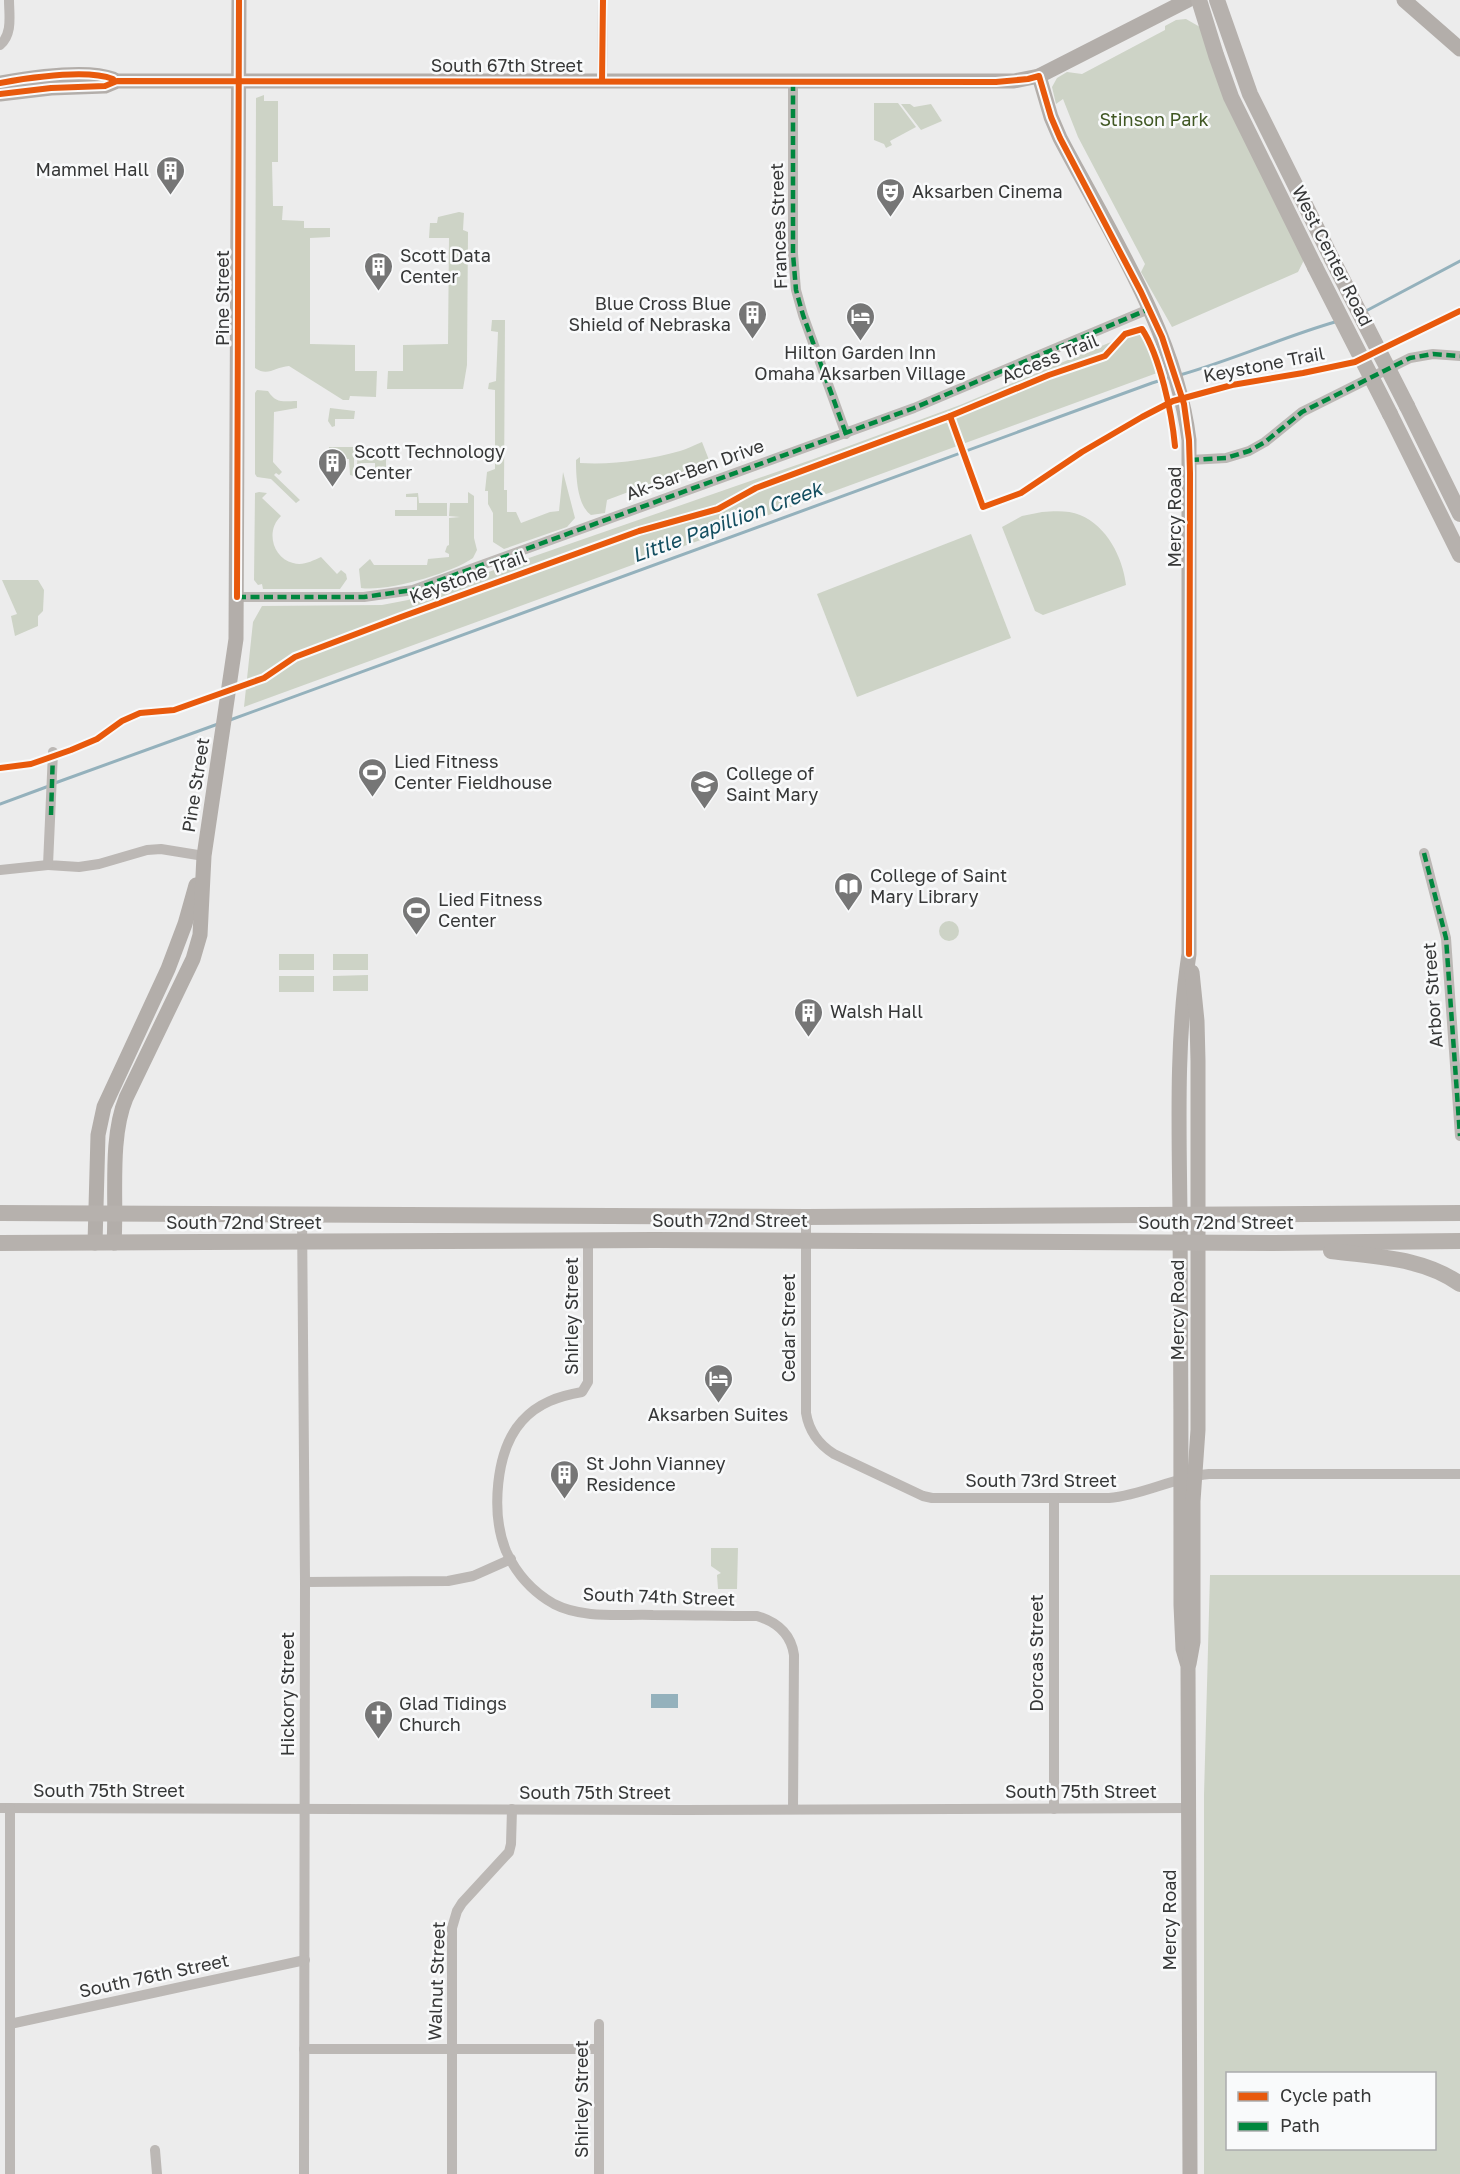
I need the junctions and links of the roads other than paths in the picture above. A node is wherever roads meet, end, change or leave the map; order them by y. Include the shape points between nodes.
1 (9, 0) edge
2 (238, 0) edge
3 (603, 0) edge
4 (1188, 0) edge
5 (1199, 0) edge
6 (1217, 0) edge
7 (1404, 0) edge
8 (2, 44) edge
9 (1460, 50) edge
10 (1039, 76) junction
11 (117, 81) junction
12 (238, 81) junction
13 (602, 81) junction
14 (793, 82) junction
15 (0, 83) edge
16 (0, 94) edge
17 (1149, 309) junction
18 (1460, 356) edge
19 (846, 434) junction
20 (1190, 460) junction
21 (1460, 514) edge
22 (1460, 555) edge
23 (237, 597) junction
24 (53, 752) dead end
25 (1424, 853) dead end
26 (204, 856) junction
27 (48, 865) junction
28 (0, 870) edge
29 (1189, 954) junction
30 (1460, 1136) edge
31 (97, 1212) junction
32 (0, 1213) edge
33 (116, 1213) junction
34 (1460, 1213) edge
35 (302, 1214) junction
36 (1180, 1214) junction
37 (1197, 1214) junction
38 (806, 1217) junction
39 (588, 1240) junction
40 (806, 1240) junction
41 (1460, 1241) edge
42 (1180, 1242) junction
43 (1197, 1242) junction
44 (0, 1243) edge
45 (95, 1243) junction
46 (114, 1243) junction
47 (302, 1243) junction
48 (1274, 1243) junction
49 (1460, 1284) edge
50 (815, 1437) joint
51 (1460, 1474) edge
52 (1188, 1476) junction
53 (1054, 1498) junction
54 (511, 1559) junction
55 (305, 1582) junction
56 (5, 1808) edge
57 (305, 1808) junction
58 (1189, 1808) junction
59 (512, 1809) junction
60 (793, 1809) junction
61 (1054, 1809) junction
62 (5, 1955) edge
63 (305, 1960) junction
64 (10, 2024) junction
65 (599, 2024) dead end
66 (304, 2049) junction
67 (451, 2049) junction
68 (599, 2049) junction
69 (5, 2099) edge
70 (155, 2150) dead end
71 (10, 2174) edge
72 (157, 2174) edge
73 (304, 2174) edge
74 (452, 2174) edge
75 (599, 2174) edge
76 (1190, 2174) edge

1 - 8 street via 9,33
2 - 12 main road, Pine Street
3 - 13 street
4 - 10 main road, South 67th Street
5 - 22 main road, West Center Road, bridge via 1231,97
6 - 21 main road, West Center Road, bridge via 1250,94
7 - 9 main road
10 - 14 main road, South 67th Street via 996,82
10 - 17 main road, Mercy Road via 1060,138
11 - 12 main road, South 67th Street
11 - 15 main road, South 67th Street via 104,76 70,76
11 - 16 main road, South 67th Street via 105,86
12 - 13 main road, South 67th Street
12 - 23 main road, Pine Street
13 - 14 main road, South 67th Street
14 - 19 street, Frances Street via 796,290
17 - 19 street, Ak-Sar-Ben Drive
17 - 20 main road, Mercy Road via 1177,378 1186,414
18 - 20 street via 1433,354 1410,358 1310,407 1249,451 1220,459
19 - 23 street, Ak-Sar-Ben Drive via 413,590 364,597
20 - 29 main road, Mercy Road
23 - 26 main road, Pine Street via 236,639
24 - 27 street
25 - 30 street, Arbor Street via 1446,938
26 - 27 street via 161,849 80,867
26 - 31 main road, Pine Street via 174,953 104,1107 98,1135
26 - 33 main road, Pine Street via 200,935 193,959 121,1115
27 - 28 street
29 - 36 main road, Mercy Road via 1180,1054
29 - 37 main road, Mercy Road via 1197,1029
31 - 32 main road, South 72nd Street
31 - 33 main road, South 72nd Street
31 - 45 main road, Pine Street
33 - 35 main road, South 72nd Street
33 - 46 main road, Pine Street
34 - 37 main road, South 72nd Street
35 - 38 main road, South 72nd Street
35 - 47 street, Hickory Street
36 - 37 main road, South 72nd Street
36 - 38 main road, South 72nd Street
36 - 42 main road, Mercy Road
37 - 43 main road, Mercy Road
38 - 40 street, Cedar Street
39 - 40 main road, South 72nd Street
39 - 47 main road, South 72nd Street
39 - 54 street, Shirley Street via 587,1387 582,1392 550,1400 532,1412 514,1430 506,1447 499,1518
40 - 42 main road, South 72nd Street
40 - 50 street, Cedar Street via 806,1413
41 - 48 main road, South 72nd Street
42 - 43 main road, South 72nd Street
42 - 52 main road, Mercy Road
43 - 48 main road, South 72nd Street
43 - 52 main road, Mercy Road via 1197,1430
44 - 45 main road, South 72nd Street
45 - 46 main road, South 72nd Street
46 - 47 main road, South 72nd Street
47 - 55 street, Hickory Street
48 - 49 main road via 1411,1262
50 - 53 street, South 73rd Street via 834,1454 922,1496
51 - 52 street, South 73rd Street
52 - 53 street, South 73rd Street via 1125,1497
52 - 58 main road, Mercy Road via 1193,1502
53 - 61 street, Dorcas Street
54 - 55 street via 473,1576 448,1581
54 - 60 street, South 74th Street via 537,1592 573,1611 757,1616 782,1629 794,1655
55 - 57 street, Hickory Street
56 - 57 street, South 75th Street
56 - 62 street
57 - 59 street, South 75th Street
57 - 63 street, Hickory Street
58 - 61 street, South 75th Street
58 - 76 main road, Mercy Road
59 - 60 street, South 75th Street
59 - 67 street, Walnut Street via 508,1852 462,1903 454,1922
60 - 61 street, South 75th Street
62 - 64 street
63 - 64 street, South 76th Street
63 - 66 street, Hickory Street
64 - 69 street
65 - 68 street, Shirley Street
66 - 67 street
66 - 73 street, Hickory Street
67 - 68 street
67 - 74 street, Walnut Street
68 - 75 street, Shirley Street
69 - 71 street
70 - 72 street

